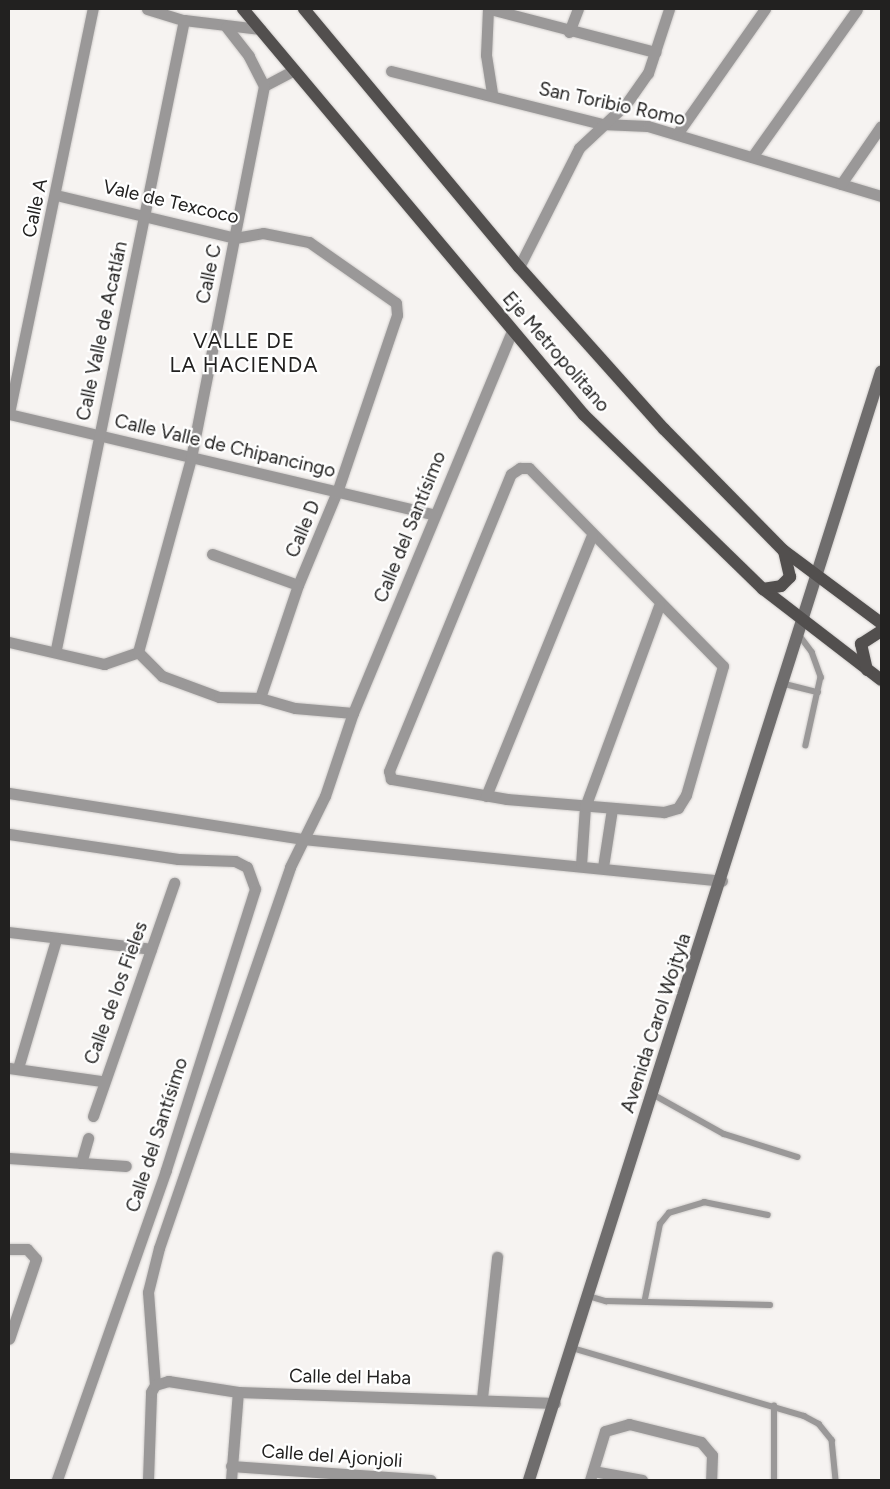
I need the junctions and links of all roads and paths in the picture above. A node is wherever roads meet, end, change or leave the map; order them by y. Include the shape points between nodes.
1 (94, 9) edge
2 (147, 9) edge
3 (243, 9) edge
4 (304, 9) edge
5 (489, 9) edge
6 (578, 9) edge
7 (669, 9) edge
8 (765, 9) edge
9 (857, 9) edge
10 (184, 20) junction
11 (226, 27) junction
12 (260, 29) junction
13 (569, 32) junction
14 (655, 52) junction
15 (294, 70) junction
16 (392, 71) dead end
17 (264, 86) junction
18 (492, 93) junction
19 (602, 124) junction
20 (881, 126) edge
21 (677, 134) junction
22 (752, 157) junction
23 (841, 184) junction
24 (56, 195) junction
25 (881, 196) edge
26 (143, 214) junction
27 (235, 238) junction
28 (519, 267) junction
29 (397, 315) joint
30 (512, 331) junction
31 (881, 372) edge
32 (9, 413) edge
33 (98, 434) junction
34 (191, 458) junction
35 (338, 489) junction
36 (432, 514) junction
37 (592, 535) junction
38 (783, 550) junction
39 (212, 554) dead end
40 (818, 576) junction
41 (298, 585) junction
42 (763, 589) junction
43 (659, 606) junction
44 (804, 623) junction
45 (881, 623) edge
46 (881, 631) edge
47 (800, 636) junction
48 (9, 642) edge
49 (56, 649) junction
50 (138, 652) junction
51 (867, 670) junction
52 (881, 680) edge
53 (785, 684) junction
54 (818, 692) junction
55 (260, 698) junction
56 (353, 713) junction
57 (806, 745) dead end
58 (9, 793) edge
59 (486, 796) junction
60 (585, 807) junction
61 (612, 809) junction
62 (9, 834) edge
63 (303, 839) junction
64 (581, 864) junction
65 (603, 867) junction
66 (722, 881) junction
67 (174, 883) dead end
68 (9, 932) edge
69 (56, 940) junction
70 (151, 950) junction
71 (13, 1068) edge
72 (102, 1081) junction
73 (654, 1095) junction
74 (93, 1116) dead end
75 (88, 1138) dead end
76 (798, 1157) dead end
77 (9, 1158) edge
78 (81, 1163) junction
79 (126, 1166) dead end
80 (768, 1216) dead end
81 (9, 1249) edge
82 (497, 1257) dead end
83 (586, 1295) junction
84 (645, 1299) junction
85 (770, 1306) dead end
86 (9, 1339) edge
87 (572, 1348) junction
88 (153, 1389) junction
89 (238, 1392) junction
90 (482, 1398) junction
91 (555, 1403) junction
92 (774, 1406) junction
93 (231, 1466) junction
94 (592, 1475) edge
95 (57, 1480) edge
96 (148, 1480) edge
97 (231, 1480) edge
98 (431, 1480) edge
99 (529, 1480) edge
100 (642, 1480) edge
101 (711, 1480) edge
102 (774, 1480) edge
103 (836, 1480) edge

1 - 24 street, Calle A
2 - 10 street
3 - 12 main road, Eje Metropolitano
4 - 28 main road, Eje Metropolitano
5 - 13 street
5 - 18 street via 486,54
6 - 13 street
7 - 14 street
8 - 21 street
9 - 22 street
10 - 11 street
10 - 26 street, Calle Valle de Acatlán
11 - 12 street
11 - 17 street via 249,56
12 - 15 main road, Eje Metropolitano
13 - 14 street
14 - 19 street via 648,73 626,104
15 - 17 street
15 - 30 main road, Eje Metropolitano
16 - 18 street, San Toribio Romo
17 - 27 street, Calle C
18 - 19 street, San Toribio Romo
19 - 21 street, San Toribio Romo via 648,126
19 - 28 street via 579,148
20 - 23 street
21 - 22 street, San Toribio Romo
22 - 23 street, San Toribio Romo
23 - 25 street, San Toribio Romo
24 - 26 street, Vale de Texcoco
24 - 32 street, Calle A
26 - 27 street, Vale de Texcoco
26 - 33 street, Calle Valle de Acatlán
27 - 29 street, Vale de Texcoco via 263,233 309,242 391,295
27 - 34 street, Calle C
28 - 38 main road, Eje Metropolitano via 664,429
29 - 35 street, Calle D
30 - 36 street, Calle del Santísimo
30 - 42 main road, Eje Metropolitano via 634,466
31 - 40 street, Avenida Carol Wojtyla
32 - 33 street, Calle Valle de Chipancingo
33 - 34 street, Calle Valle de Chipancingo
33 - 49 street, Calle Valle de Acatlán
34 - 35 street, Calle Valle de Chipancingo
34 - 50 street, Calle C
35 - 36 street, Calle Valle de Chipancingo
35 - 41 street, Calle D
36 - 56 street, Calle del Santísimo
37 - 43 street
37 - 59 street
37 - 59 street via 529,468 511,474 389,771 397,783
38 - 40 main road, Eje Metropolitano
38 - 42 main road via 789,561 790,577 781,586
39 - 41 street
40 - 44 street, Avenida Carol Wojtyla
40 - 45 main road, Eje Metropolitano
41 - 55 street, Calle D
42 - 44 main road, Eje Metropolitano
43 - 60 street
43 - 61 street via 714,652 722,666 722,679 678,808 664,812
44 - 47 street, Avenida Carol Wojtyla
44 - 51 main road, Eje Metropolitano
46 - 51 main road via 861,644
47 - 53 street, Avenida Carol Wojtyla
47 - 54 lane via 812,652 821,677
48 - 49 street
49 - 50 street via 104,664
50 - 55 street via 162,676 184,686 219,697
51 - 52 main road, Eje Metropolitano
53 - 54 lane
53 - 66 street, Avenida Carol Wojtyla
54 - 57 lane
55 - 56 street via 326,712
56 - 63 street, Calle del Santísimo via 325,796
58 - 63 street
59 - 60 street
60 - 61 street
60 - 64 street
61 - 65 street
62 - 95 street, Calle del Santísimo via 178,859 235,861 247,867 255,889 166,1170
63 - 64 street
63 - 88 street, Calle del Santísimo via 159,1248 148,1292
64 - 65 street
65 - 66 street
66 - 73 street, Avenida Carol Wojtyla
67 - 70 street, Calle de los Fieles
68 - 69 street
69 - 70 street
69 - 71 street
70 - 72 street, Calle de los Fieles
71 - 72 street
72 - 74 street, Calle de los Fieles
73 - 76 lane via 724,1134
73 - 83 street, Avenida Carol Wojtyla
75 - 78 street
77 - 78 street
78 - 79 street
80 - 84 lane via 704,1202 669,1213 660,1224
81 - 86 street via 27,1249 36,1259
82 - 90 street
83 - 84 lane via 606,1301
83 - 87 street, Avenida Carol Wojtyla
84 - 85 lane
87 - 91 street, Avenida Carol Wojtyla
87 - 92 lane
88 - 89 street, Calle del Haba via 197,1382
88 - 96 street, Calle del Santísimo
89 - 90 street, Calle del Haba
89 - 93 street
90 - 91 street, Calle del Haba
91 - 99 street, Avenida Carol Wojtyla
92 - 102 lane
92 - 103 lane via 824,1429 832,1440
93 - 97 street
93 - 98 street, Calle del Ajonjoli
94 - 100 street
94 - 101 street via 605,1431 629,1424 701,1442 712,1454

